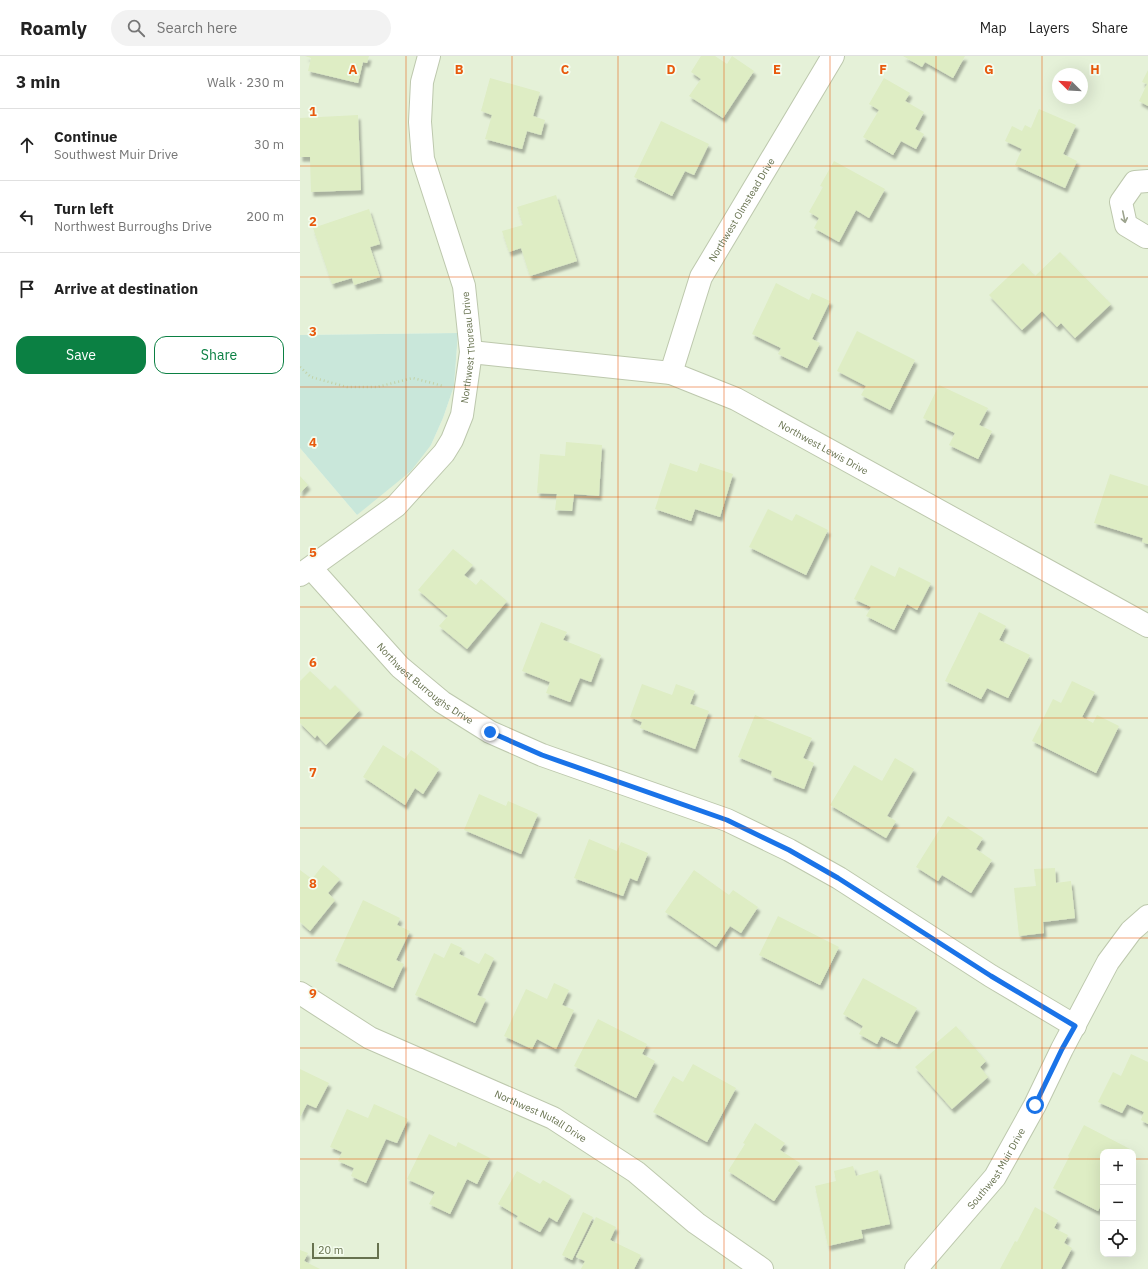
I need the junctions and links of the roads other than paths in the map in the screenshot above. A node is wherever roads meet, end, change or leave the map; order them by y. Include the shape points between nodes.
1 (429, 56) edge
2 (833, 56) edge
3 (1148, 181) edge
4 (1148, 237) edge
5 (471, 352) junction
6 (671, 373) junction
7 (305, 572) edge
8 (1148, 626) edge
9 (1148, 916) edge
10 (300, 993) edge
11 (1075, 1026) junction
12 (762, 1269) edge
13 (916, 1269) edge

1 - 5 street, Northwest Thoreau Drive via 422,82 420,122 423,159 464,286
2 - 6 street, Northwest Olmstead Drive via 701,277
3 -> 4 street via 1135,182 1121,202 1126,225
5 - 6 street, Northwest Lewis Drive
5 - 7 street, Northwest Thoreau Drive via 462,415 444,453 396,506
6 - 8 street, Northwest Lewis Drive via 736,399
7 - 11 street, Northwest Burroughs Drive via 400,667 442,702 490,732 542,755 727,820 789,850
9 - 11 street, Southwest Muir Drive via 1131,931 1108,962
10 - 12 street, Northwest Nutall Drive via 370,1038 553,1118 636,1172 696,1223
11 - 13 street, Southwest Muir Drive via 995,1177

